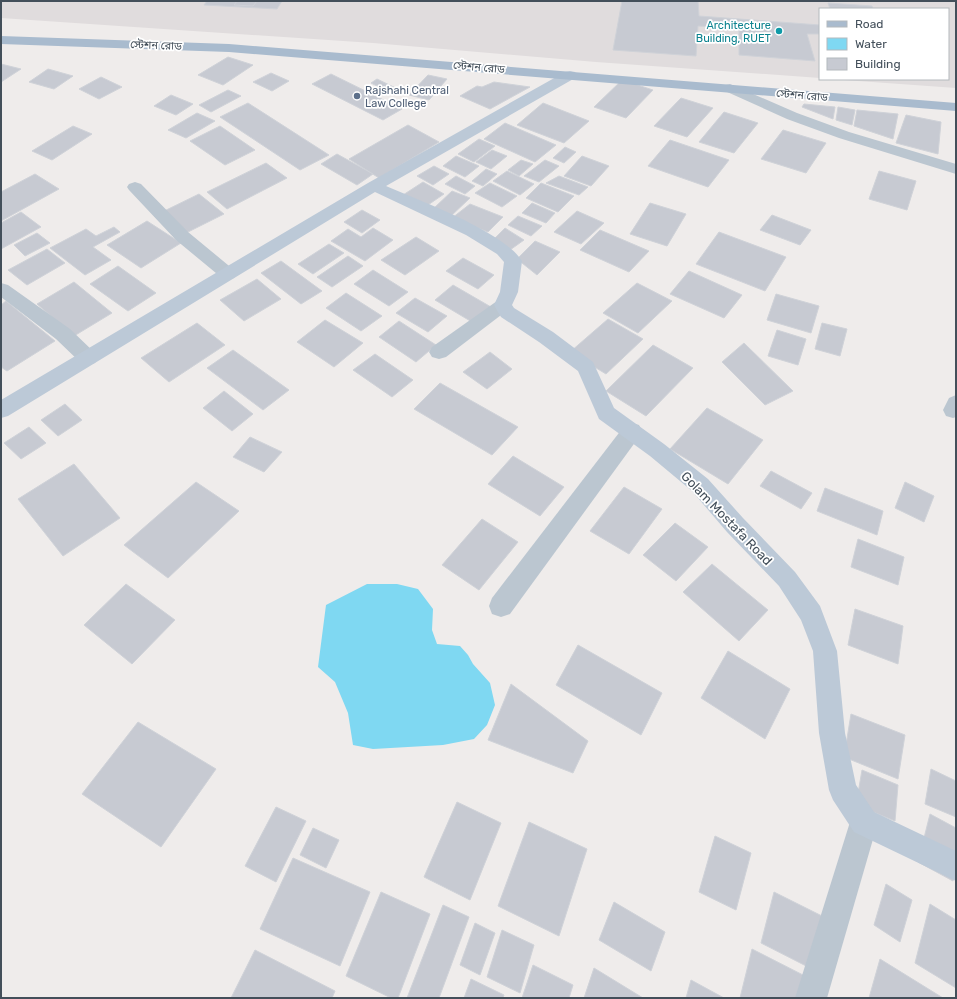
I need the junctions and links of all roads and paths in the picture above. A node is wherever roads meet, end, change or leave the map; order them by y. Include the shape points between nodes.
1 (1, 30) edge
2 (1, 40) edge
3 (520, 59) dead end
4 (571, 67) junction
5 (730, 88) junction
6 (956, 108) edge
7 (956, 168) edge
8 (374, 186) junction
9 (135, 187) dead end
10 (228, 274) junction
11 (2, 289) dead end
12 (503, 305) junction
13 (439, 352) dead end
14 (88, 358) junction
15 (1, 410) edge
16 (632, 431) junction
17 (501, 606) dead end
18 (864, 822) junction
19 (956, 866) edge
20 (811, 998) edge

1 - 3 main road, স্টেশন রোড via 214,35
2 - 4 main road, স্টেশন রোড via 229,48
4 - 5 main road, স্টেশন রোড
4 - 8 street
5 - 6 main road, স্টেশন রোড
5 - 7 street via 792,116 837,132
8 - 10 street
8 - 12 street via 472,231 503,250 513,261 510,292
9 - 10 street via 182,236
10 - 14 street
11 - 14 street via 64,334
12 - 13 street
12 - 16 street, Golam Mostafa Road via 507,312 586,367 606,413
14 - 15 street
16 - 17 street
16 - 18 street, Golam Mostafa Road via 700,485 788,579 811,614 825,651 832,733 843,790
18 - 19 street
18 - 20 street

